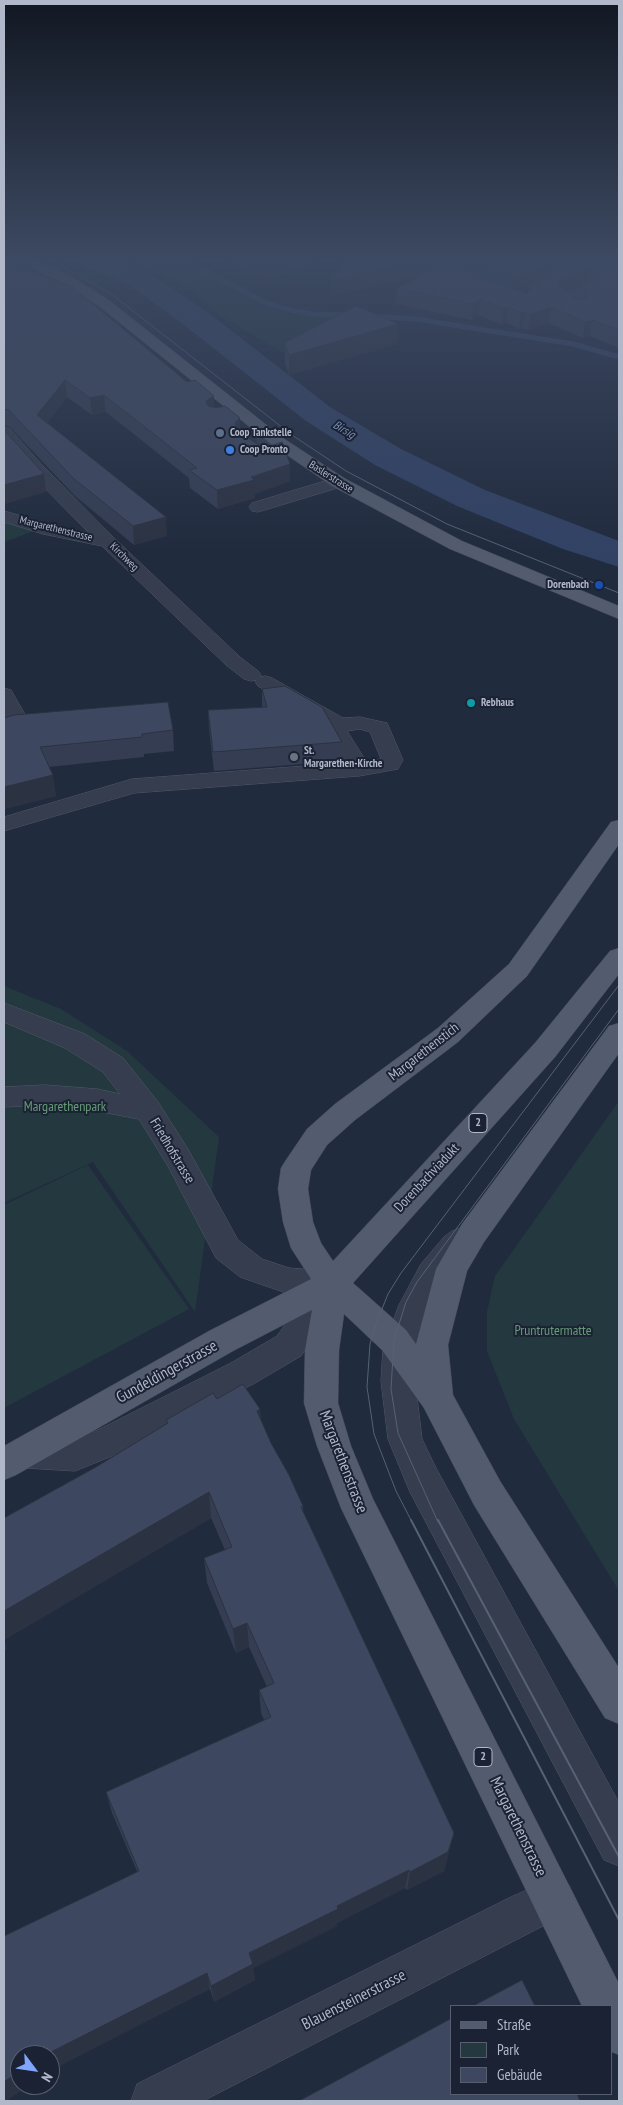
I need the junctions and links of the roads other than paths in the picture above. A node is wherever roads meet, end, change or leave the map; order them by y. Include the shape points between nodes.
1 (166, 357) edge
2 (6, 438) edge
3 (277, 440) junction
4 (245, 441) edge
5 (338, 482) junction
6 (258, 506) dead end
7 (4, 516) edge
8 (108, 542) junction
9 (619, 613) edge
10 (4, 694) edge
11 (335, 728) junction
12 (4, 732) edge
13 (359, 769) junction
14 (88, 798) junction
15 (4, 824) edge
16 (619, 828) edge
17 (4, 839) edge
18 (619, 957) edge
19 (4, 1012) edge
20 (619, 1033) edge
21 (4, 1097) edge
22 (148, 1110) junction
23 (473, 1233) junction
24 (332, 1284) junction
25 (400, 1348) junction
26 (436, 1397) junction
27 (14, 1458) edge
28 (619, 1704) edge
29 (619, 1845) edge
30 (554, 1900) junction
31 (606, 2005) edge
32 (613, 2019) edge
33 (619, 2032) edge
34 (154, 2101) edge

1 - 3 main road, Baslerstrasse via 232,414
2 - 8 street, Kirchweg
3 - 4 street
3 - 5 main road, Baslerstrasse
5 - 6 street
5 - 9 main road, Baslerstrasse via 456,545
7 - 8 street, Margarethenstrasse via 49,530
8 - 11 street, Kirchweg via 233,662 335,722
10 - 12 street via 20,725
11 - 13 street
11 - 13 street via 360,723 379,728 392,760 390,764
13 - 14 street via 132,786
14 - 15 street
14 - 17 street
16 - 24 main road, Margarethenstich via 518,970 448,1035 345,1112 317,1137 296,1168 293,1189 298,1222 307,1248
18 - 24 main road, Dorenbachviadukt / 2 via 545,1050
19 - 22 street, Friedhofstrasse via 75,1041 113,1065
20 - 23 main road
21 - 22 street via 45,1095 97,1100
22 - 24 street, Friedhofstrasse via 179,1159 227,1249 251,1268 290,1281
23 - 25 street via 455,1246 432,1273 414,1305
23 - 26 main road via 452,1269 432,1345
24 - 25 main road
24 - 27 street via 289,1346 243,1373 110,1441 75,1455
24 - 30 main road, Margarethenstrasse / 2 via 322,1350 321,1402 334,1446 359,1508
25 - 26 main road
25 - 29 street via 401,1418 415,1464
26 - 28 main road via 487,1493
30 - 31 main road, Margarethenstrasse / 2
30 - 34 street, Blauensteinerstrasse
32 - 33 main road

